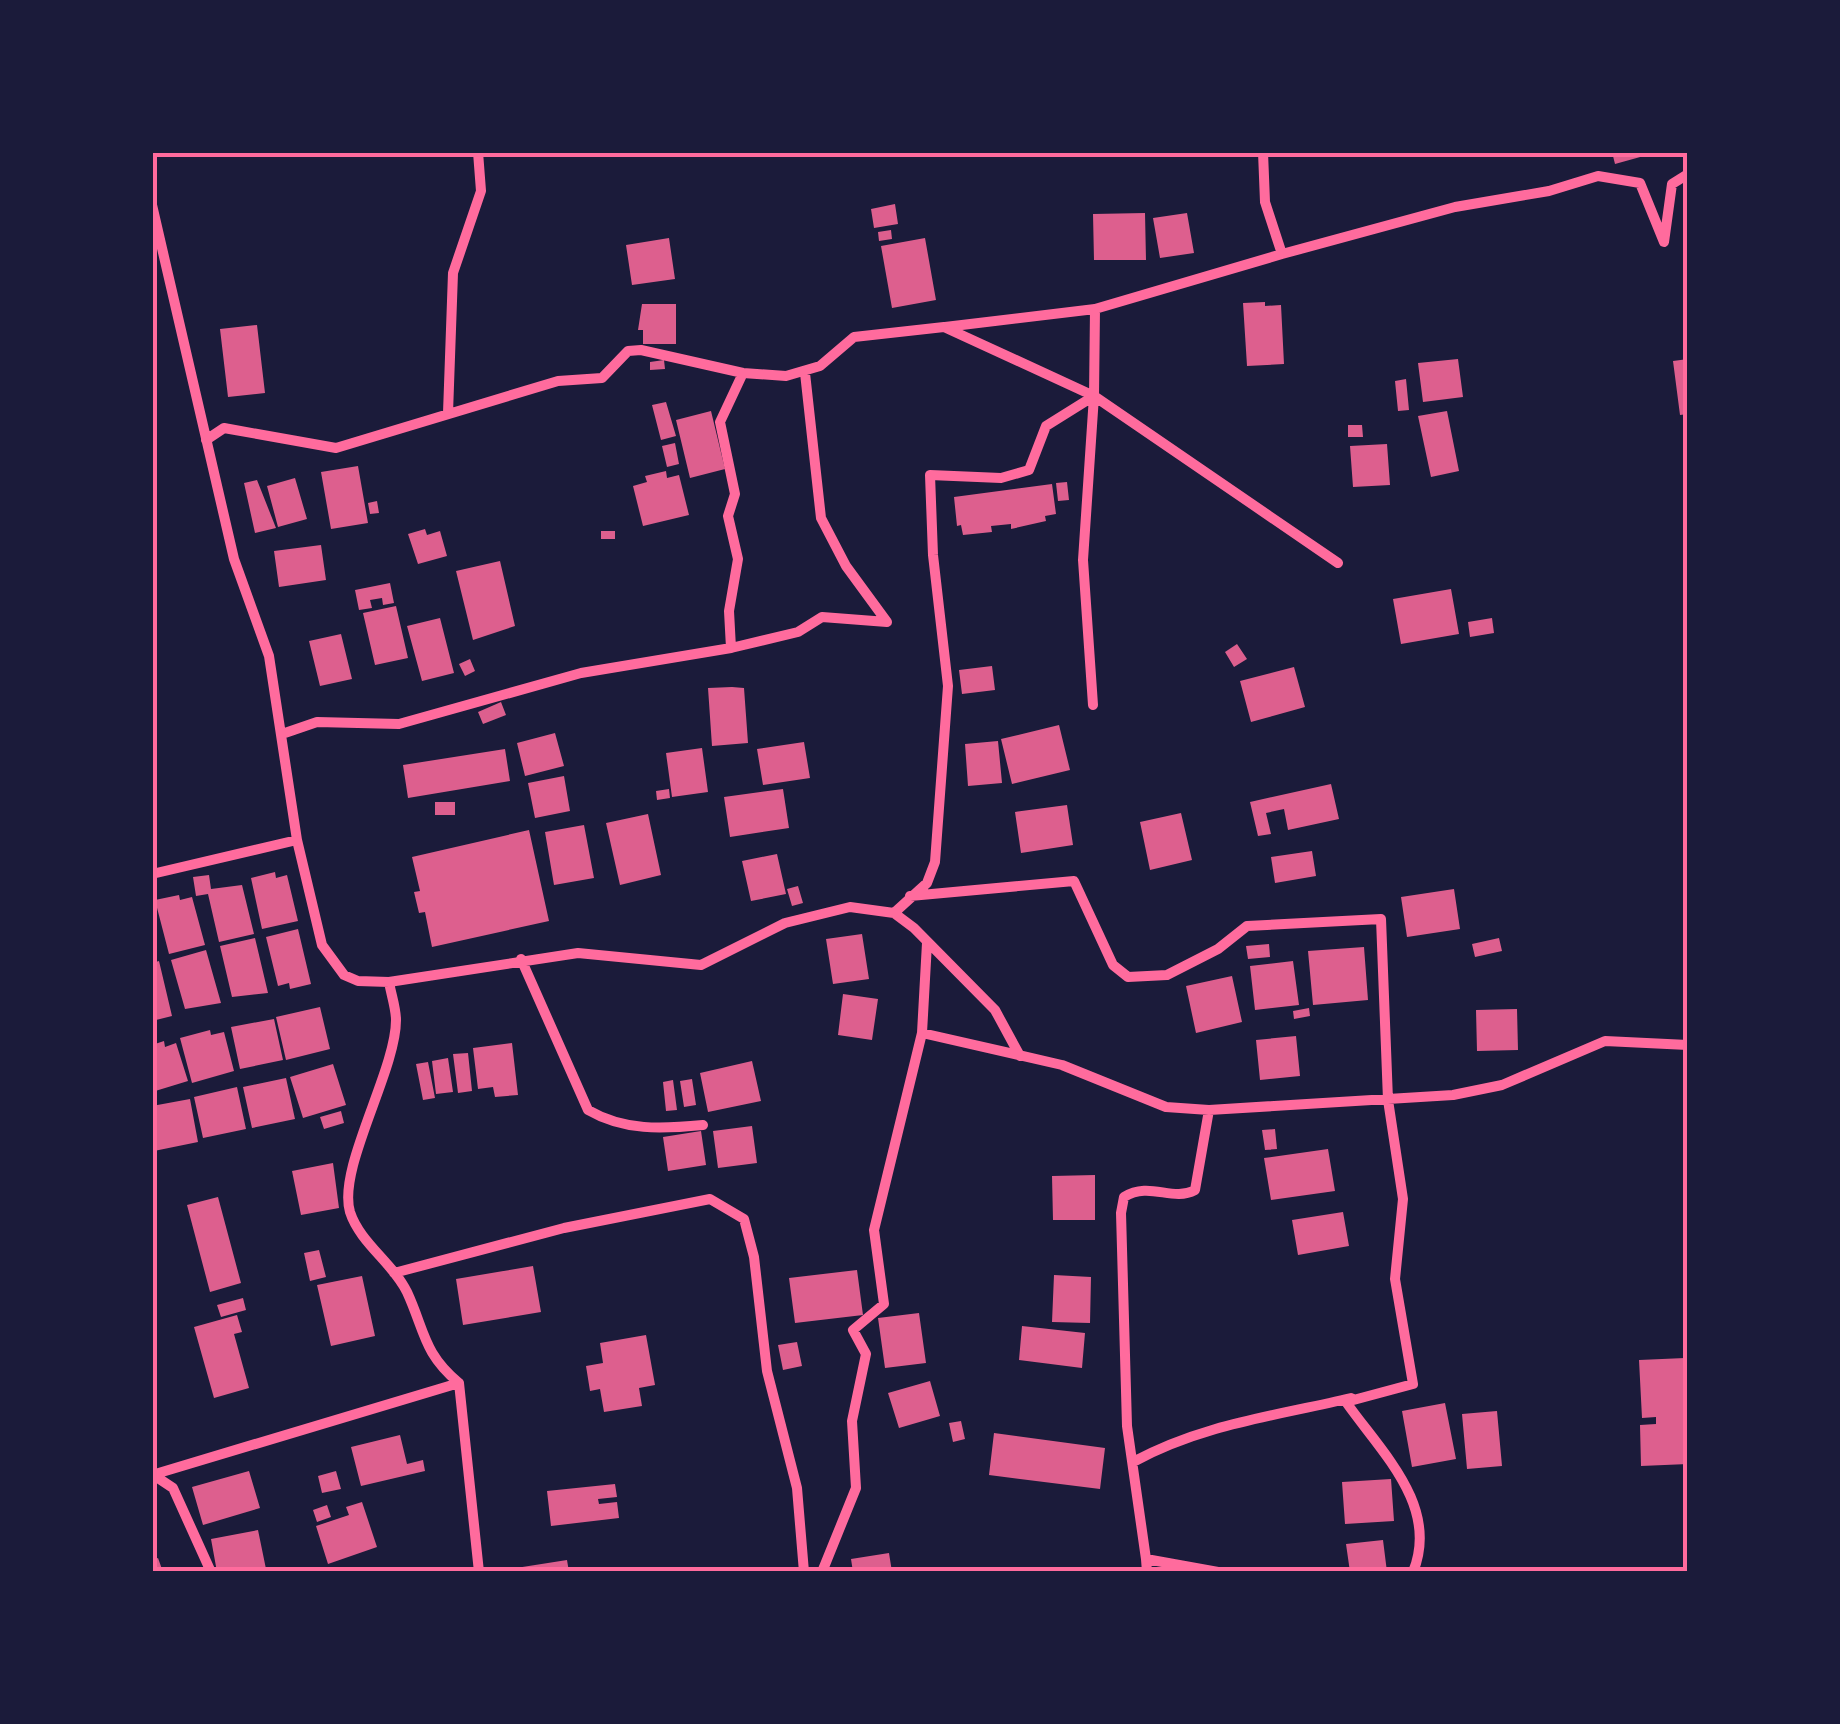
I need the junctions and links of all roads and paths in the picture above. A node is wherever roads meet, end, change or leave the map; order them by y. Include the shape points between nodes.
1 (478, 152) edge
2 (1262, 152) edge
3 (1688, 174) edge
4 (152, 205) edge
5 (1282, 254) junction
6 (1095, 309) junction
7 (944, 327) junction
8 (743, 373) junction
9 (805, 373) junction
10 (1094, 396) junction
11 (448, 413) junction
12 (206, 440) junction
13 (1338, 563) dead end
14 (731, 648) junction
15 (1093, 705) dead end
16 (282, 734) junction
17 (297, 840) junction
18 (152, 874) edge
19 (910, 896) junction
20 (894, 913) junction
21 (927, 942) junction
22 (521, 959) junction
23 (389, 982) junction
24 (922, 1034) junction
25 (1688, 1045) edge
26 (1020, 1056) junction
27 (1388, 1100) junction
28 (1209, 1110) junction
29 (702, 1125) dead end
30 (394, 1272) junction
31 (458, 1383) junction
32 (1414, 1384) junction
33 (1133, 1462) junction
34 (154, 1476) edge
35 (1146, 1559) junction
36 (211, 1572) edge
37 (478, 1572) edge
38 (804, 1572) edge
39 (822, 1572) edge
40 (1147, 1572) edge
41 (1221, 1572) edge
42 (1253, 1572) edge
43 (1413, 1572) edge

1 - 11 street via 481,191 454,273
2 - 5 street via 1264,202
3 - 5 street via 1672,184 1664,242 1640,183 1598,176
4 - 12 street
5 - 6 street
6 - 7 street
6 - 10 street
7 - 9 street via 854,338
7 - 10 street
8 - 9 street
8 - 11 street via 628,351 602,378 558,382
8 - 14 street via 720,422 736,494 728,516 738,559
9 - 14 street via 821,518 887,622 822,617 798,632
10 - 13 street
10 - 15 street via 1082,560
10 - 19 street via 1046,426 1029,470 1001,478 930,474 948,686 935,862 927,883
11 - 12 street via 336,448 224,428
12 - 16 street via 234,559 268,656
14 - 16 street via 581,673 399,724 317,722
16 - 17 street
17 - 18 street
17 - 23 street via 322,945 335,966 358,981
19 - 20 street
19 - 27 street via 1074,881 1112,965 1128,977 1167,975 1247,926 1382,919
20 - 21 street
20 - 22 street via 828,911 785,923 701,965 606,953
21 - 24 street
21 - 26 street via 995,1010
22 - 23 street
22 - 29 street via 588,1110 654,1129
23 - 30 street via 393,1042 348,1206 355,1226
24 - 26 street
24 - 39 street via 874,1230 884,1304 853,1330 866,1354 852,1420 856,1488
25 - 27 street via 1605,1041 1502,1086
26 - 28 street via 1109,1080 1166,1108
27 - 28 street
27 - 32 street via 1402,1199 1394,1279
28 - 33 street via 1195,1190 1138,1188 1124,1197 1124,1361
30 - 31 street via 424,1344
30 - 38 street via 710,1199 744,1220 767,1371 797,1488
31 - 34 street
31 - 37 street
32 - 33 street via 1229,1422
32 - 43 street via 1346,1402 1417,1506 1424,1537
33 - 35 street
34 - 36 street via 173,1488
35 - 40 street
35 - 41 street
41 - 42 street

